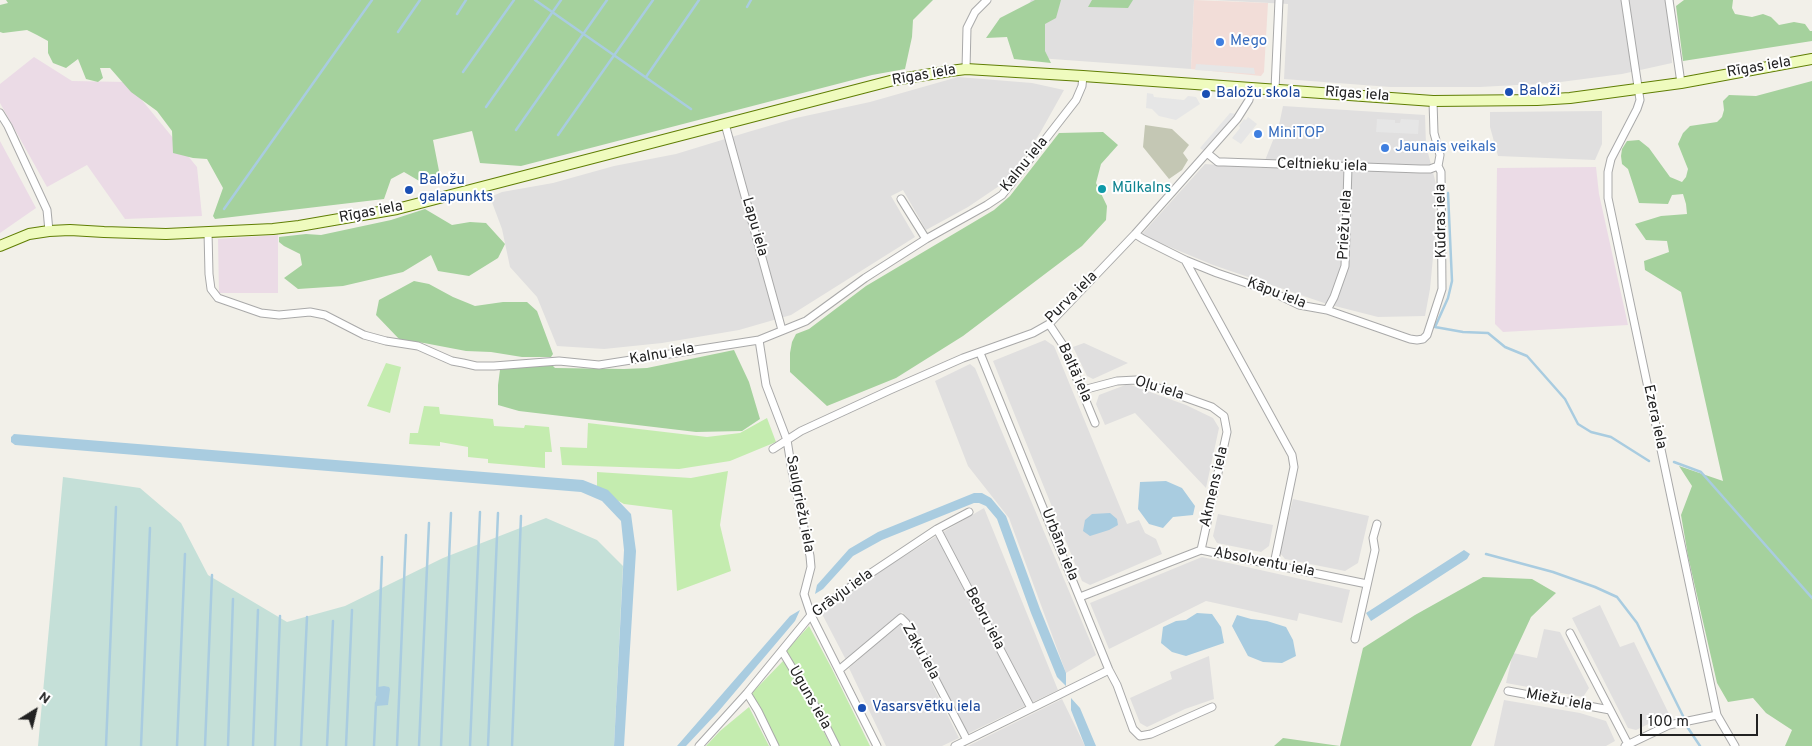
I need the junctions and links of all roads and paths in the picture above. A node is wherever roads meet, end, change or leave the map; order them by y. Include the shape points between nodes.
1 (987, 0) edge
2 (1278, 0) edge
3 (1625, 0) edge
4 (1669, 0) edge
5 (1812, 59) edge
6 (966, 69) junction
7 (1083, 76) junction
8 (1681, 83) junction
9 (1251, 88) junction
10 (1275, 89) junction
11 (1637, 89) junction
12 (1433, 101) junction
13 (0, 113) edge
14 (725, 124) junction
15 (1207, 153) junction
16 (1438, 166) junction
17 (1348, 167) junction
18 (901, 199) dead end
19 (49, 231) junction
20 (208, 232) junction
21 (1134, 234) junction
22 (926, 239) junction
23 (0, 246) edge
24 (1185, 260) junction
25 (1327, 310) junction
26 (1049, 324) junction
27 (782, 330) junction
28 (1423, 339) joint
29 (759, 340) junction
30 (980, 352) junction
31 (1083, 390) junction
32 (1095, 423) dead end
33 (1227, 424) joint
34 (787, 440) junction
35 (773, 449) dead end
36 (969, 512) dead end
37 (1377, 524) dead end
38 (938, 529) junction
39 (1201, 550) junction
40 (1274, 564) junction
41 (1367, 584) junction
42 (1080, 597) junction
43 (812, 615) junction
44 (1570, 633) dead end
45 (1355, 639) dead end
46 (782, 651) junction
47 (839, 670) junction
48 (1109, 670) junction
49 (1508, 691) dead end
50 (747, 693) junction
51 (1212, 707) dead end
52 (1031, 708) junction
53 (1610, 710) junction
54 (1718, 715) junction
55 (967, 740) junction
56 (1627, 745) edge
57 (699, 746) edge
58 (775, 746) edge
59 (836, 746) edge
60 (877, 746) edge
61 (955, 746) edge
62 (1735, 746) edge

1 - 6 street via 975,12 967,28
2 - 10 street
3 - 11 street, Ezera iela
4 - 8 street
5 - 8 main road, Rīgas iela
6 - 7 main road, Rīgas iela
6 - 14 main road, Rīgas iela via 894,80
7 - 9 main road, Rīgas iela
7 - 22 street, Kalnu iela via 1076,100 1002,195
8 - 11 main road, Rīgas iela
9 - 10 main road, Rīgas iela
9 - 15 street, Purva iela via 1244,109
10 - 12 main road, Rīgas iela
11 - 12 main road, Rīgas iela via 1558,99
11 - 54 street, Ezera iela via 1640,100 1637,109 1611,159 1608,198
12 - 16 street, Kūdras iela via 1434,133 1440,155
13 - 19 street via 47,210
14 - 20 main road, Rīgas iela via 402,208 299,226
14 - 27 street, Lapu iela
15 - 17 street, Celtnieku iela via 1218,162
15 - 21 street, Purva iela
16 - 17 street, Celtnieku iela via 1430,169
16 - 28 street, Kūdras iela via 1442,289
17 - 25 street, Priežu iela via 1345,266
18 - 22 street
19 - 20 main road, Rīgas iela
19 - 23 main road, Rīgas iela via 29,234
20 - 29 street, Kalnu iela via 211,289 218,298 261,313 325,314 364,335 418,346 463,364 559,361 599,366
21 - 24 street, Kāpu iela
21 - 26 street, Purva iela
22 - 27 street, Kalnu iela via 806,321
24 - 25 street, Kāpu iela via 1299,305
24 - 40 street via 1292,454 1294,467
25 - 28 street, Kāpu iela via 1410,339
26 - 30 street, Purva iela
26 - 31 street, Baltā iela via 1063,345
27 - 29 street, Kalnu iela
29 - 34 street, Saulgriežu iela via 766,385
30 - 34 street, Purva iela via 890,390
30 - 42 street, Urbāna iela
31 - 32 street, Baltā iela
31 - 33 street, Oļu iela via 1117,381 1136,380 1212,407 1224,416
33 - 39 street, Akmens iela
34 - 35 street, Purva iela
34 - 43 street, Saulgriežu iela via 810,556 811,567 804,594
36 - 38 street, Grāvju iela
37 - 41 street
38 - 43 street, Grāvju iela
38 - 52 street, Bebru iela
39 - 40 street, Absolventu iela
39 - 42 street, Absolventu iela
40 - 41 street, Absolventu iela
41 - 45 street
42 - 48 street, Urbāna iela
43 - 46 street, Grāvju iela
43 - 47 street, Saulgriežu iela
44 - 53 street
46 - 50 street, Grāvju iela
46 - 59 street, Uguns iela
47 - 55 street, Zaķu iela via 901,618
47 - 60 street, Saulgriežu iela
48 - 51 street, Urbāna iela via 1133,729 1140,736
48 - 52 street
49 - 53 street, Miežu iela
50 - 57 street, Grāvju iela
50 - 58 street
52 - 55 street
53 - 56 street
54 - 56 street via 1669,725
54 - 62 street, Ezera iela
55 - 61 street

